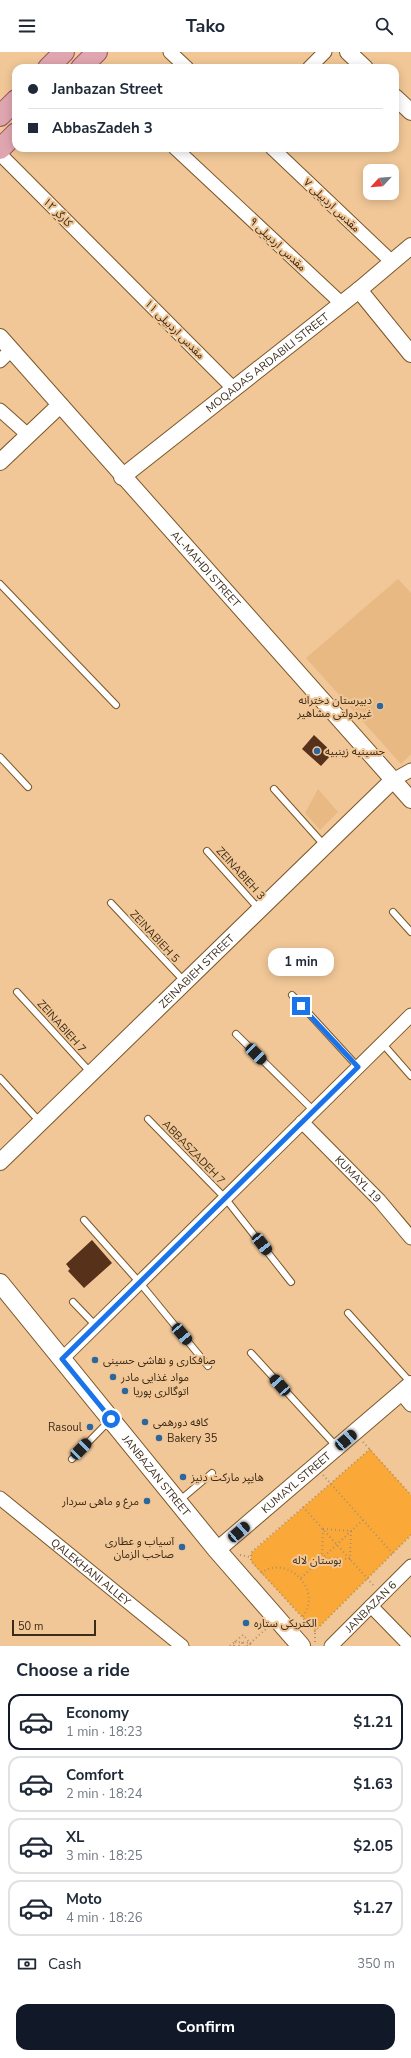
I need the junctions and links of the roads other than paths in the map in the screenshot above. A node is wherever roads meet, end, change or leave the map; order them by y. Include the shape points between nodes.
1 (64, 52) edge
2 (170, 52) edge
3 (325, 52) edge
4 (348, 52) edge
5 (52, 64) edge
6 (183, 64) edge
7 (313, 64) edge
8 (361, 64) edge
9 (399, 101) edge
10 (411, 112) edge
11 (12, 137) edge
12 (0, 150) edge
13 (178, 152) edge
14 (276, 152) edge
15 (0, 154) edge
16 (411, 246) edge
17 (392, 262) junction
18 (116, 270) joint
19 (359, 290) junction
20 (342, 304) junction
21 (0, 337) edge
22 (411, 354) edge
23 (6, 356) edge
24 (234, 389) junction
25 (60, 405) junction
26 (0, 410) edge
27 (28, 435) junction
28 (0, 462) edge
29 (122, 477) junction
30 (0, 584) edge
31 (116, 705) dead end
32 (0, 756) edge
33 (411, 770) edge
34 (393, 780) junction
35 (28, 787) dead end
36 (274, 789) dead end
37 (411, 800) edge
38 (325, 846) junction
39 (207, 851) dead end
40 (111, 903) dead end
41 (260, 909) junction
42 (393, 912) dead end
43 (411, 932) edge
44 (185, 982) junction
45 (17, 992) dead end
46 (292, 995) dead end
47 (411, 1015) edge
48 (236, 1034) dead end
49 (382, 1043) junction
50 (358, 1067) junction
51 (91, 1073) junction
52 (411, 1076) edge
53 (0, 1078) edge
54 (314, 1111) junction
55 (148, 1119) dead end
56 (302, 1122) junction
57 (40, 1123) junction
58 (0, 1162) edge
59 (225, 1198) junction
60 (84, 1220) dead end
61 (411, 1238) edge
62 (140, 1282) junction
63 (291, 1282) dead end
64 (0, 1283) edge
65 (72, 1302) dead end
66 (348, 1313) dead end
67 (96, 1326) junction
68 (251, 1353) dead end
69 (62, 1359) junction
70 (208, 1366) dead end
71 (408, 1391) edge
72 (111, 1419) junction
73 (337, 1448) junction
74 (72, 1459) dead end
75 (212, 1473) dead end
76 (0, 1498) edge
77 (178, 1502) junction
78 (217, 1550) junction
79 (411, 1566) edge
80 (371, 1606) junction
81 (182, 1646) edge
82 (300, 1646) edge
83 (331, 1646) edge
84 (410, 1646) edge

1 - 5 main road
2 - 6 street
3 - 7 street
4 - 8 street
9 - 10 street
11 - 12 main road
13 - 20 street, مقدس اردبیلی ۹
14 - 17 street, مقدس اردبیلی ۷
15 - 18 street, کارگر ۱۲
16 - 17 street, MOQADAS ARDABILI STREET
17 - 19 street, MOQADAS ARDABILI STREET
18 - 24 street, مقدس اردبیلی ۱۱
19 - 20 street, MOQADAS ARDABILI STREET
19 - 22 street
20 - 24 street, MOQADAS ARDABILI STREET
21 - 23 street, AL-MAHDI STREET
23 - 25 street, AL-MAHDI STREET
24 - 29 street, MOQADAS ARDABILI STREET
25 - 27 street
25 - 29 street, AL-MAHDI STREET
26 - 27 street
27 - 28 street
29 - 34 street, AL-MAHDI STREET
30 - 31 lane
32 - 35 lane
33 - 34 street
34 - 37 street, AL-MAHDI STREET
34 - 38 street, ZEINABIEH STREET
36 - 38 lane
38 - 41 street, ZEINABIEH STREET
39 - 41 lane, ZEINABIEH 3
40 - 44 lane, ZEINABIEH 5
41 - 44 street, ZEINABIEH STREET
42 - 43 lane
44 - 51 street, ZEINABIEH STREET
45 - 51 lane, ZEINABIEH 7
46 - 50 lane
47 - 49 street
48 - 54 lane
49 - 50 street
49 - 52 lane
50 - 54 street
51 - 57 street, ZEINABIEH STREET
53 - 57 lane
54 - 56 street
55 - 59 lane, ABBASZADEH 7
56 - 59 street
56 - 61 street, KUMAYL 19 via 379,1200
57 - 58 street, ZEINABIEH STREET
59 - 62 street
59 - 63 lane, ABBASZADEH 7
60 - 62 lane
62 - 67 street
62 - 70 lane
64 - 69 main road, JANBAZAN STREET
65 - 67 lane
66 - 71 lane
67 - 69 street
68 - 73 lane
69 - 72 main road, JANBAZAN STREET
71 - 73 street, KUMAYL STREET
72 - 74 lane
72 - 77 main road, JANBAZAN STREET
73 - 78 street, KUMAYL STREET
75 - 77 lane
76 - 81 street, QALEKHANI ALLEY
77 - 78 main road, JANBAZAN STREET
78 - 82 main road, JANBAZAN STREET
79 - 80 street, JANBAZAN 6
80 - 83 street, JANBAZAN 6
80 - 84 street

